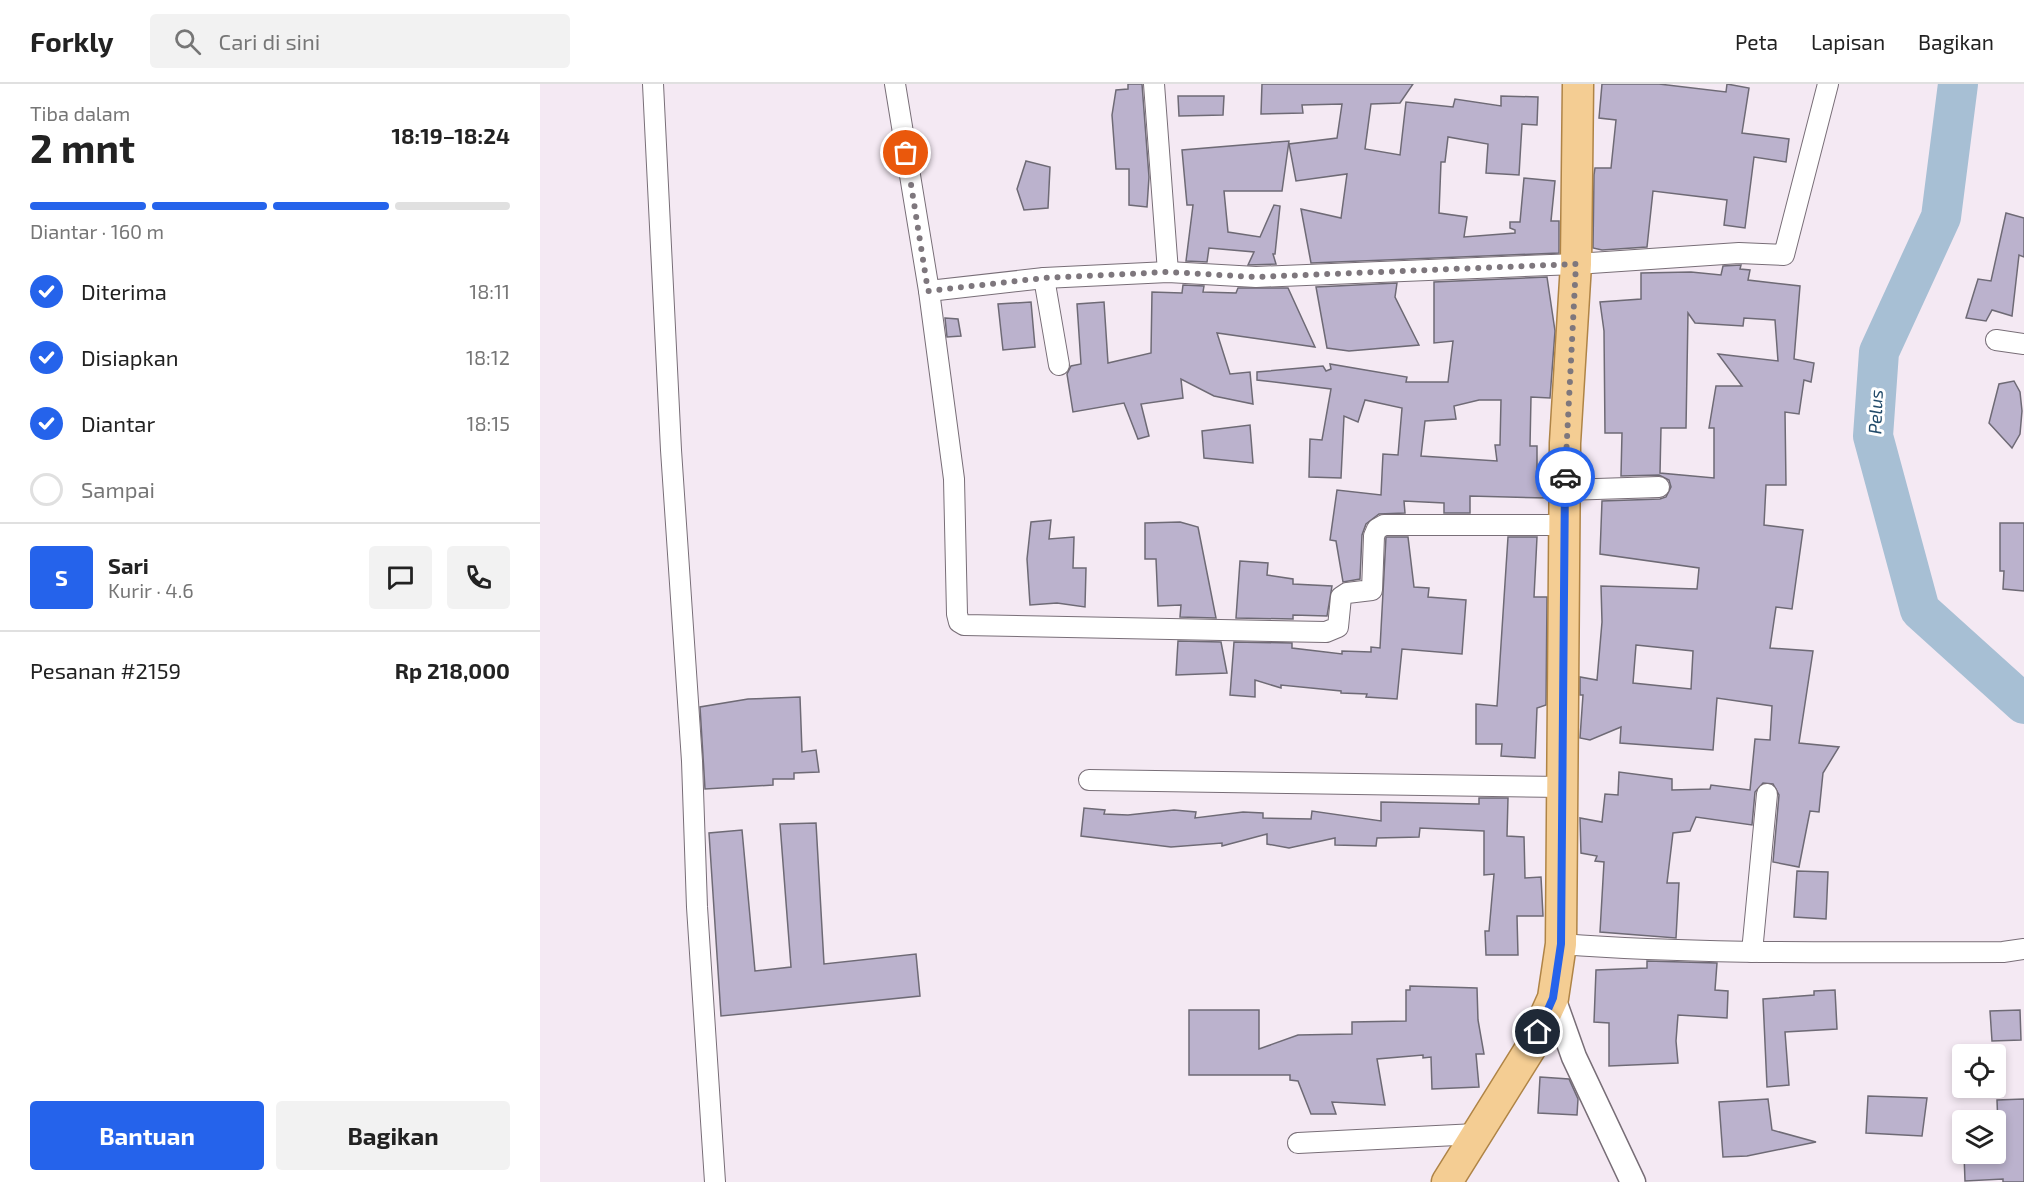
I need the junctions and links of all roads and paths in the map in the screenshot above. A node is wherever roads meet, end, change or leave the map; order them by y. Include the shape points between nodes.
1 (653, 84) edge
2 (895, 84) edge
3 (1154, 84) edge
4 (1578, 84) edge
5 (1828, 84) edge
6 (1576, 264) junction
7 (1167, 272) junction
8 (1044, 278) junction
9 (928, 291) junction
10 (1996, 340) dead end
11 (2024, 344) edge
12 (1059, 365) dead end
13 (1659, 487) dead end
14 (1565, 490) junction
15 (1565, 525) junction
16 (1089, 780) dead end
17 (1563, 787) junction
18 (1767, 794) dead end
19 (1561, 944) junction
20 (2024, 949) edge
21 (1752, 952) junction
22 (1553, 998) junction
23 (1476, 1134) junction
24 (1298, 1143) dead end
25 (715, 1182) edge
26 (1447, 1182) edge
27 (1633, 1182) edge

1 - 25 street
2 - 9 street
3 - 7 street
4 - 6 main road
5 - 6 street via 1784,255 1739,253
6 - 7 street via 1256,277
6 - 14 main road via 1564,443
7 - 8 street
8 - 9 street
8 - 12 street
9 - 15 street via 954,479 957,614 964,625 1326,632 1338,627 1341,597 1372,590 1374,536 1384,525
10 - 11 street
13 - 14 street
14 - 15 main road
15 - 17 main road
16 - 17 street
17 - 19 main road
18 - 21 street
19 - 21 street
19 - 22 main road
20 - 21 street
22 - 23 main road via 1530,1049
22 - 27 street via 1579,1068
23 - 24 street
23 - 26 main road

